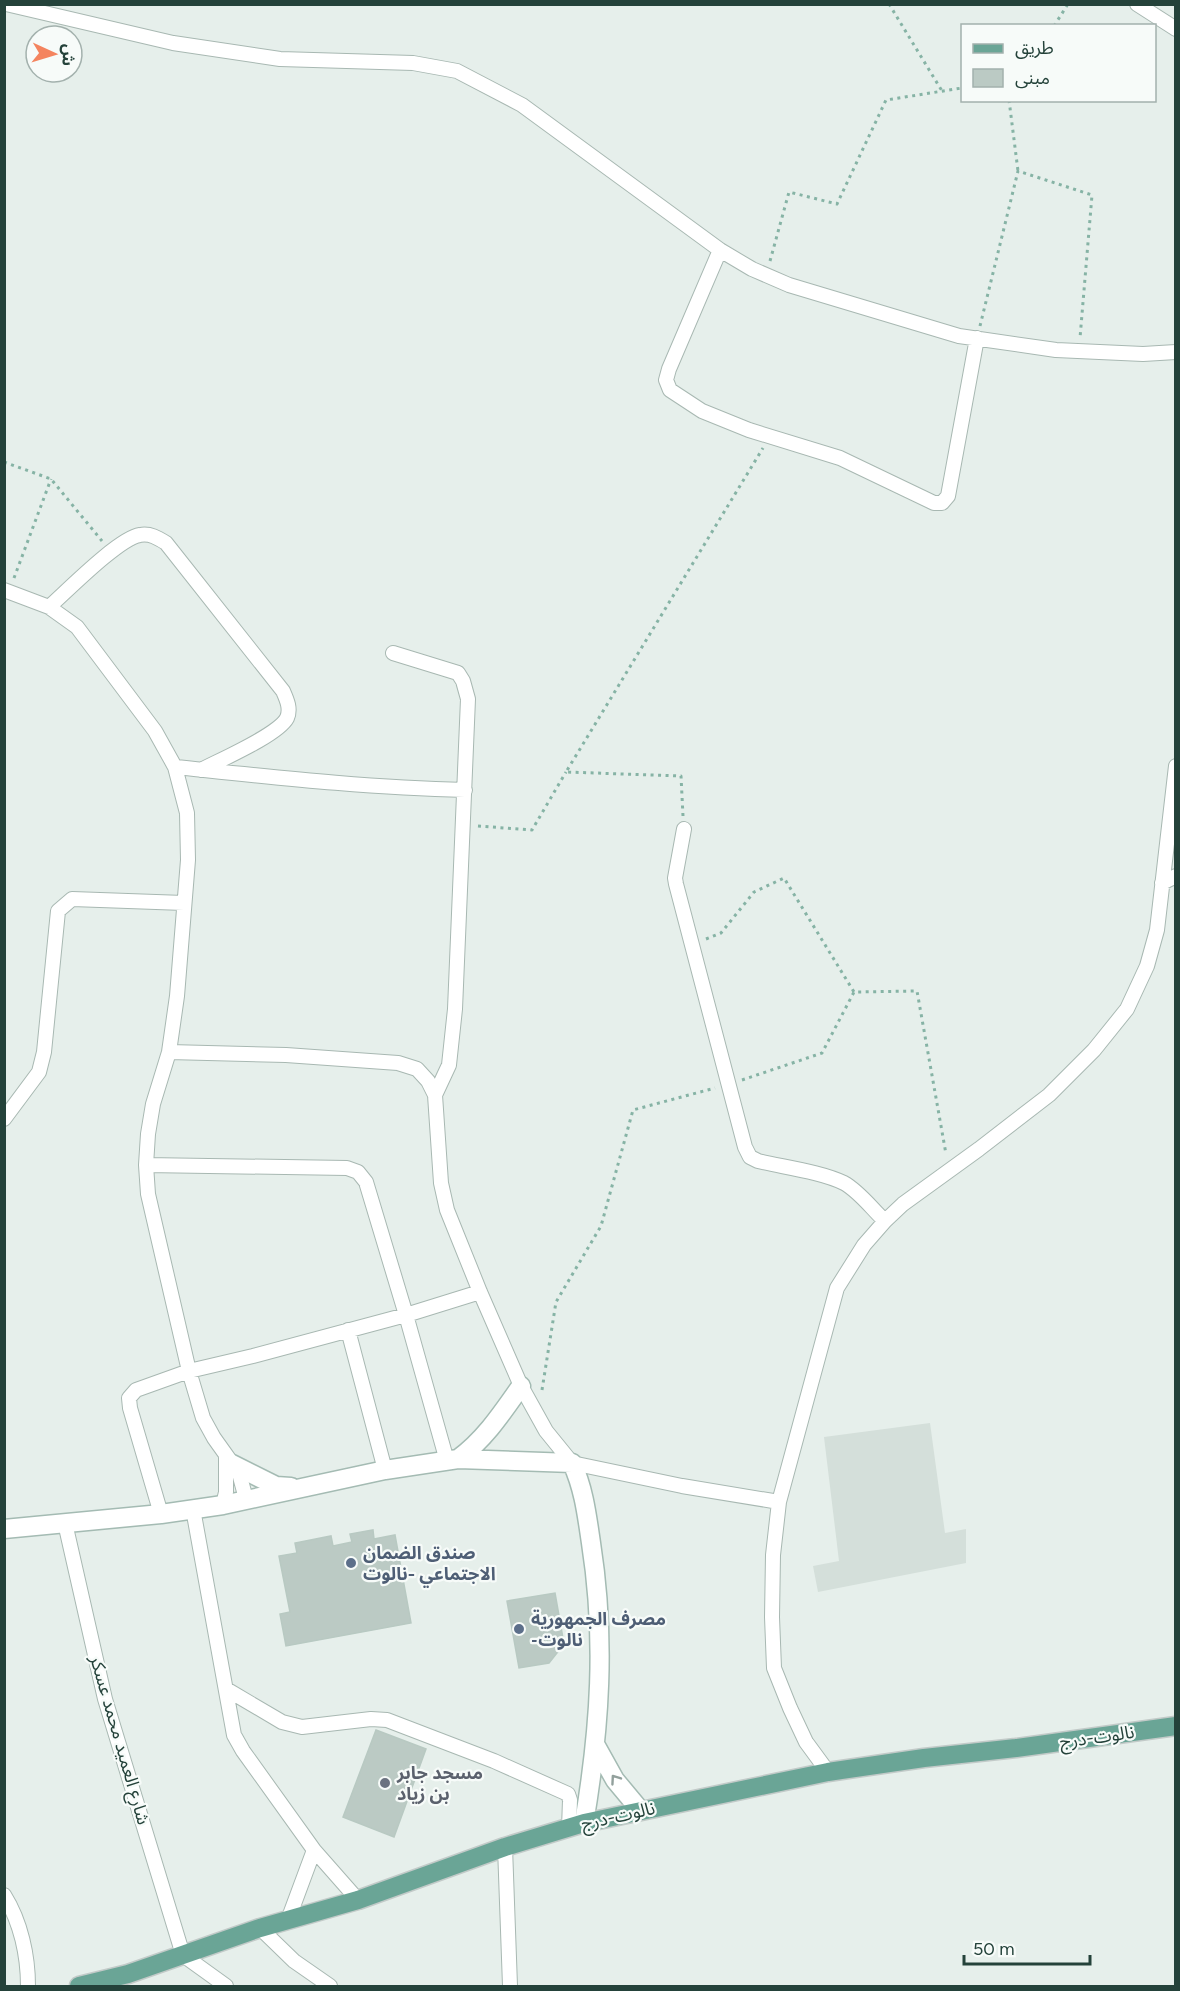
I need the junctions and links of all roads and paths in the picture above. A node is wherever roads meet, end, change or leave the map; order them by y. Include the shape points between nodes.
1 (6, 4) edge
2 (889, 4) edge
3 (1068, 4) edge
4 (1137, 4) edge
5 (1055, 24) edge
6 (1176, 29) edge
7 (961, 88) edge
8 (942, 91) junction
9 (1009, 102) edge
10 (1018, 171) junction
11 (720, 250) junction
12 (766, 275) junction
13 (977, 338) junction
14 (1079, 351) junction
15 (1176, 352) edge
16 (770, 437) junction
17 (4, 462) edge
18 (51, 479) junction
19 (111, 552) junction
20 (7, 590) edge
21 (49, 607) junction
22 (393, 653) dead end
23 (1176, 766) edge
24 (175, 767) junction
25 (201, 770) junction
26 (566, 772) junction
27 (465, 790) junction
28 (463, 825) junction
29 (684, 829) joint
30 (1176, 876) edge
31 (1162, 883) junction
32 (184, 903) junction
33 (692, 944) junction
34 (854, 992) junction
35 (170, 1052) junction
36 (729, 1084) junction
37 (435, 1095) junction
38 (4, 1119) edge
39 (146, 1165) junction
40 (949, 1171) junction
41 (885, 1221) junction
42 (480, 1292) junction
43 (406, 1315) junction
44 (348, 1330) junction
45 (189, 1371) junction
46 (521, 1386) junction
47 (537, 1416) junction
48 (229, 1460) junction
49 (452, 1460) junction
50 (572, 1463) junction
51 (385, 1470) junction
52 (301, 1488) junction
53 (246, 1500) junction
54 (779, 1502) junction
55 (223, 1504) junction
56 (193, 1509) junction
57 (161, 1514) junction
58 (65, 1523) junction
59 (4, 1529) edge
60 (226, 1689) junction
61 (1176, 1726) edge
62 (595, 1744) junction
63 (828, 1772) junction
64 (640, 1810) junction
65 (577, 1826) junction
66 (505, 1847) junction
67 (314, 1850) junction
68 (4, 1895) edge
69 (358, 1900) junction
70 (288, 1920) junction
71 (261, 1928) junction
72 (183, 1955) junction
73 (28, 1986) edge
74 (79, 1986) edge
75 (226, 1986) edge
76 (330, 1986) edge
77 (510, 1986) edge

1 - 11 street via 183,45 280,59 413,63 457,71 522,105
2 - 8 path
3 - 5 path
4 - 6 street
7 - 8 path
8 - 12 path via 886,100 837,204 789,192
9 - 10 path
10 - 13 path
10 - 14 path via 1092,195
11 - 12 street
11 - 16 street via 666,380 670,390 702,411
12 - 13 street via 909,322
13 - 14 street
13 - 16 street via 948,496 942,503 934,503 840,458
14 - 15 street
16 - 26 path
17 - 18 path
18 - 19 path
18 - 20 path
19 - 21 street
19 - 25 street via 141,534 166,543 283,691 289,704 288,717 278,729
20 - 21 street
21 - 24 street via 76,627 149,723
22 - 27 street via 450,669 463,681 468,699
23 - 31 street
24 - 25 street
24 - 32 street via 187,813
25 - 27 street via 394,788
26 - 28 path via 532,830
26 - 29 path via 681,777
27 - 28 street
28 - 37 street via 452,1049 446,1074
29 - 33 street via 675,878
30 - 31 street
31 - 40 street via 1157,930 1147,966 1127,1009 1094,1050 1049,1095
32 - 35 street
32 - 38 street via 72,899 58,911 39,1072
33 - 34 path via 721,933 754,892 784,878
33 - 36 street
34 - 36 path via 822,1053
34 - 40 path via 917,991
35 - 37 street via 399,1063 417,1070
35 - 39 street via 153,1104
36 - 41 street via 750,1156 843,1183
36 - 47 path via 633,1110 601,1226 556,1302
37 - 42 street via 441,1182 447,1210
39 - 43 street via 347,1168 358,1172 366,1182
39 - 45 street via 148,1194
40 - 41 street
41 - 54 street via 864,1245 837,1288
42 - 43 street
42 - 46 street
43 - 44 street
43 - 49 street
44 - 45 street
44 - 51 street
45 - 48 street via 203,1418
45 - 57 street via 136,1389 129,1398
46 - 47 street
46 - 49 street via 475,1446
47 - 50 street
48 - 52 street via 276,1486
48 - 53 street via 243,1480
48 - 55 street
49 - 50 street
49 - 51 street
50 - 54 street
50 - 62 street via 581,1483 595,1568 601,1663
51 - 52 street
52 - 53 street
53 - 55 street
54 - 63 street via 772,1555 774,1668 806,1742
55 - 56 street
56 - 57 street
56 - 60 street
57 - 58 street
58 - 59 street
58 - 72 street, شارع العميد محمد عسكر via 105,1699
60 - 65 street via 291,1726 387,1720 494,1761 568,1794
60 - 67 street via 234,1735
61 - 63 main road, نالوت-درج
64 -> 62 street via 615,1780
62 - 65 street via 592,1774
63 - 64 main road, نالوت-درج
64 - 65 main road, نالوت-درج
65 - 66 main road, نالوت-درج
66 - 69 main road, نالوت-درج
66 - 77 street
67 - 69 street
67 - 70 street
68 - 73 street via 18,1924 28,1963
69 - 70 main road, نالوت-درج
70 - 71 main road, نالوت-درج
71 - 72 main road, نالوت-درج
71 - 76 street via 294,1961
72 - 74 main road, نالوت-درج
72 - 75 street

